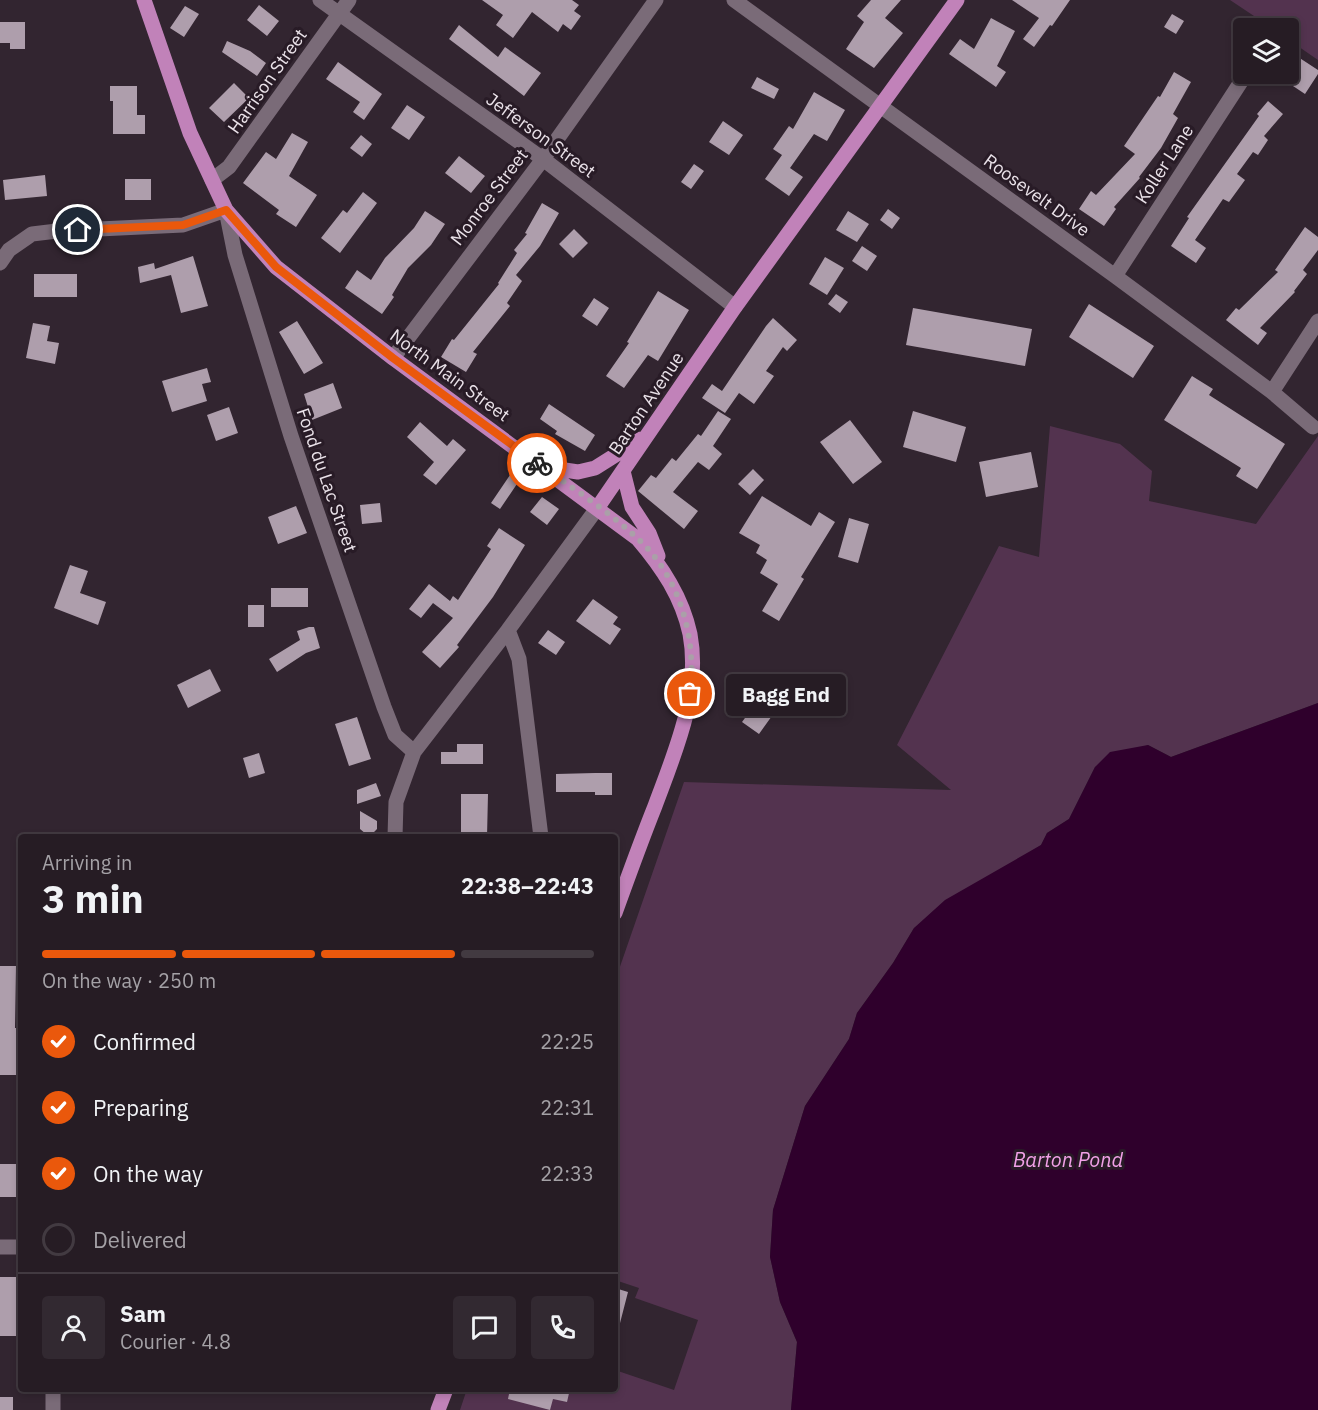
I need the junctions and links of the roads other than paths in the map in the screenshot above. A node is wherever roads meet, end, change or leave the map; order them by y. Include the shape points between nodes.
1 (144, 0) edge
2 (320, 0) edge
3 (349, 0) edge
4 (656, 0) edge
5 (734, 0) edge
6 (957, 0) edge
7 (339, 14) junction
8 (1240, 84) edge
9 (879, 106) junction
10 (543, 159) junction
11 (212, 180) junction
12 (226, 210) junction
13 (0, 263) edge
14 (1115, 276) junction
15 (735, 307) junction
16 (1318, 321) edge
17 (393, 358) junction
18 (1272, 392) junction
19 (1313, 427) dead end
20 (647, 436) junction
21 (542, 466) junction
22 (623, 471) junction
23 (598, 507) junction
24 (662, 568) junction
25 (508, 630) junction
26 (414, 752) junction
27 (395, 834) edge
28 (541, 834) edge
29 (618, 905) edge
30 (0, 1247) edge
31 (18, 1248) edge
32 (53, 1392) edge
33 (445, 1392) edge
34 (53, 1410) edge
35 (438, 1410) edge

1 - 11 main road, North Main Street via 190,133
2 - 7 street, Jefferson Street
3 - 7 street, Harrison Street
4 - 10 street, Monroe Street
5 - 9 street, Roosevelt Drive
6 - 9 main road, Barton Avenue
7 - 10 street, Jefferson Street
7 - 11 street, Harrison Street via 230,167
8 - 14 street, Koller Lane
9 - 14 street, Roosevelt Drive
9 - 15 main road, Barton Avenue
10 - 15 street, Jefferson Street
10 - 17 street, Monroe Street
11 - 12 main road, North Main Street
12 - 13 street via 183,225 32,234 9,250
12 - 17 main road, North Main Street via 276,267
12 - 26 street, Fond du Lac Street via 235,255 291,436 384,707 396,735
14 - 18 street, Roosevelt Drive
15 - 20 main road, Barton Avenue
16 - 18 street
17 - 21 main road, North Main Street
18 - 19 street, Roosevelt Drive
20 - 21 main road via 594,468 578,472
20 - 22 main road, Barton Avenue
21 - 23 main road, North Main Street
22 - 23 main road, Barton Avenue
22 - 24 main road via 632,507 649,533
23 - 24 main road, North Main Street via 639,539
23 - 25 street, Barton Avenue
24 - 29 main road, North Main Street via 690,634 692,677 687,711 670,764
25 - 26 street, Barton Avenue
25 - 28 street via 519,660
26 - 27 street, Barton Avenue via 396,802
30 - 31 street
32 - 34 street
33 - 35 main road

